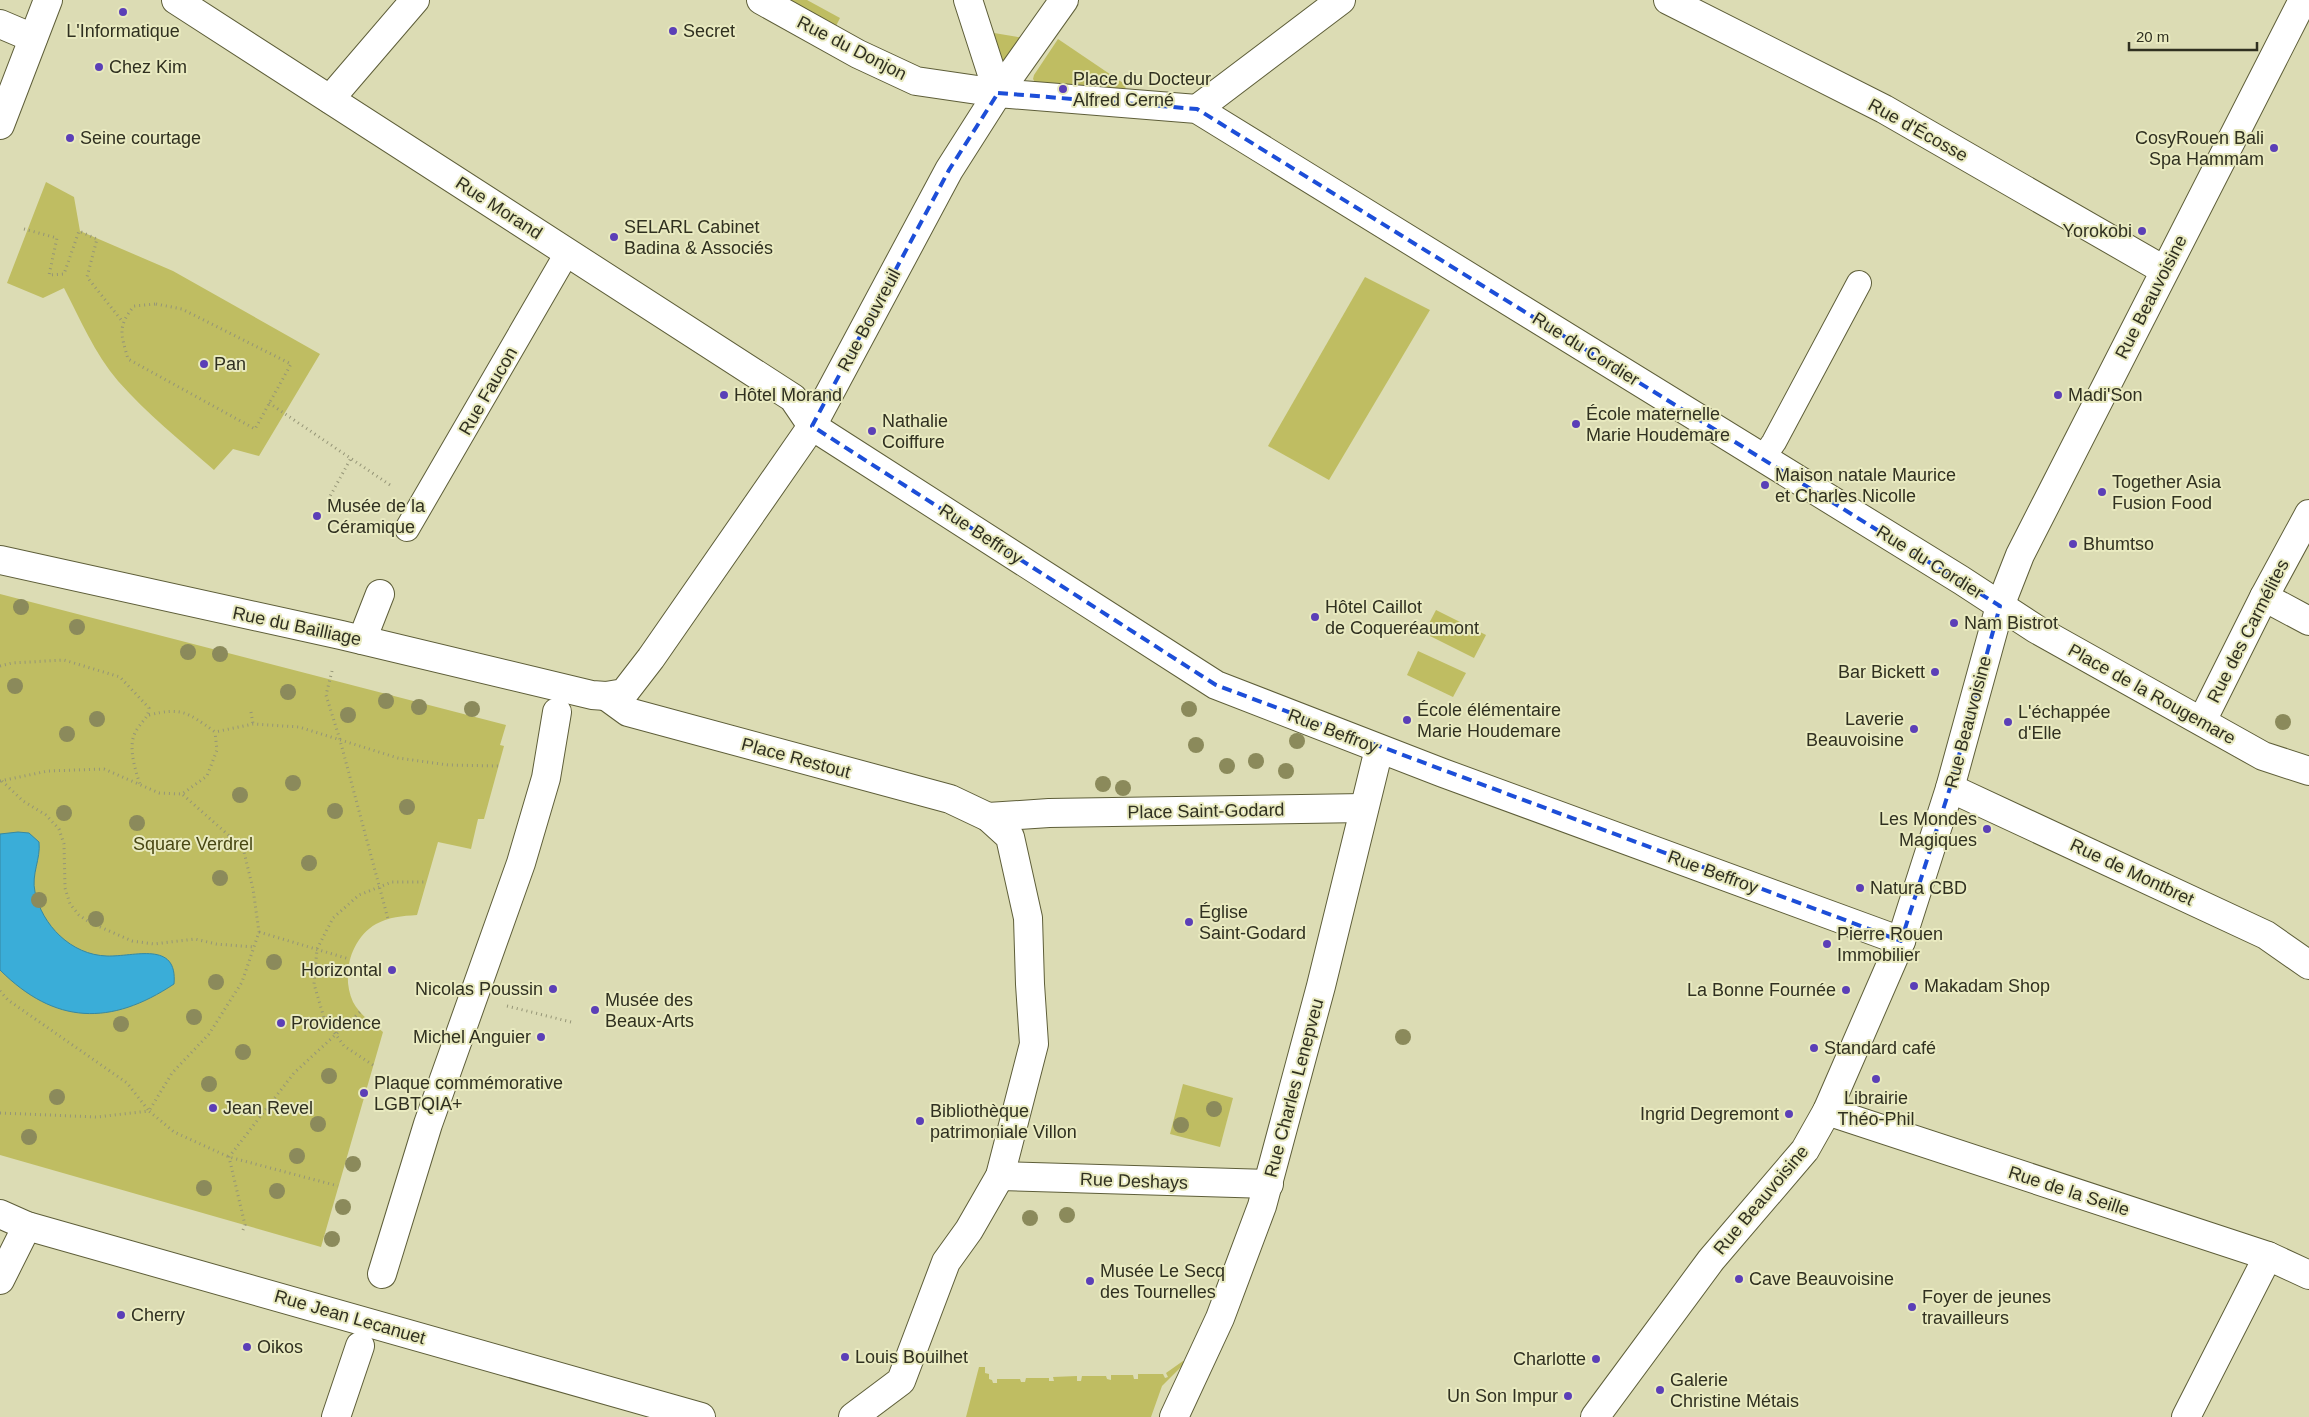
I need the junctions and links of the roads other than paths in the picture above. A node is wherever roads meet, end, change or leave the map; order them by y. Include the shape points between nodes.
1 (48, 0) edge
2 (176, 0) edge
3 (415, 0) edge
4 (761, 0) edge
5 (968, 0) edge
6 (1064, 0) edge
7 (1341, 0) edge
8 (1668, 0) edge
9 (2303, 0) edge
10 (0, 24) edge
11 (34, 38) junction
12 (998, 93) junction
13 (330, 99) junction
14 (1197, 109) junction
15 (0, 125) edge
16 (567, 253) junction
17 (2164, 270) junction
18 (1859, 283) dead end
19 (812, 426) junction
20 (1763, 458) junction
21 (2309, 514) edge
22 (407, 529) dead end
23 (0, 560) edge
24 (380, 594) dead end
25 (2264, 597) junction
26 (2000, 606) junction
27 (2309, 621) edge
28 (352, 638) junction
29 (599, 695) junction
30 (557, 712) dead end
31 (2202, 721) junction
32 (1379, 749) junction
33 (2309, 771) edge
34 (1950, 788) junction
35 (1364, 808) junction
36 (1049, 813) joint
37 (988, 817) junction
38 (1901, 941) junction
39 (2309, 965) edge
40 (1827, 1111) junction
41 (1000, 1176) junction
42 (1268, 1184) junction
43 (0, 1214) edge
44 (28, 1226) junction
45 (2268, 1256) junction
46 (382, 1274) dead end
47 (2309, 1275) edge
48 (0, 1280) edge
49 (360, 1346) dead end
50 (336, 1417) edge
51 (701, 1417) edge
52 (853, 1417) edge
53 (1174, 1417) edge
54 (1595, 1417) edge
55 (2186, 1417) edge

1 - 11 street
2 - 13 street, Rue Morand
3 - 13 street
4 - 12 street, Rue du Donjon via 858,54 916,81
5 - 12 street
6 - 12 street, Rue Bouvreuil
7 - 14 street
8 - 17 street, Rue d'Écosse via 1884,109
9 - 17 street, Rue Beauvoisine
10 - 11 street
11 - 15 street
12 - 14 street
12 - 19 street, Rue Bouvreuil via 949,170
13 - 16 street, Rue Morand
14 - 20 street, Rue du Cordier
16 - 19 street, Rue Morand via 794,398
16 - 22 lane, Rue Faucon
17 - 26 street, Rue Beauvoisine via 2020,555
18 - 20 lane
19 - 29 street, Rue Bouvreuil via 652,658 624,692
19 - 32 street, Rue Beffroy via 1216,686
20 - 26 street, Rue du Cordier
21 - 25 street, Rue des Carmélites
23 - 28 street, Rue du Bailliage
24 - 28 street
25 - 27 street
25 - 31 street, Rue des Carmélites
26 - 31 street, Place de la Rougemare
26 - 34 street, Rue Beauvoisine
28 - 29 street, Rue du Bailliage
29 - 37 street, Place Restout via 628,712 950,799
30 - 46 street via 546,778 527,844 428,1124
31 - 33 street, Place de la Rougemare via 2263,756
32 - 35 street, Rue Charles Lenepveu
32 - 38 street, Rue Beffroy
34 - 38 street, Rue Beauvoisine
34 - 39 street, Rue de Montbret via 2266,935
35 - 36 street, Place Saint-Godard
35 - 42 street, Rue Charles Lenepveu
36 - 37 street, Place Restout
37 - 41 street, Place Restout via 1010,837 1028,918 1034,1044
38 - 40 street, Rue Beauvoisine
40 - 45 street, Rue de la Seille
40 - 54 street, Rue Beauvoisine via 1805,1150 1711,1260
41 - 42 street, Rue Deshays
41 - 52 street via 946,1262 901,1381
42 - 53 street, Rue Charles Lenepveu via 1220,1318
43 - 44 street, Rue Jean Lecanuet
44 - 48 street
44 - 51 street, Rue Jean Lecanuet
45 - 47 street, Rue de la Seille
45 - 55 street
49 - 50 street

